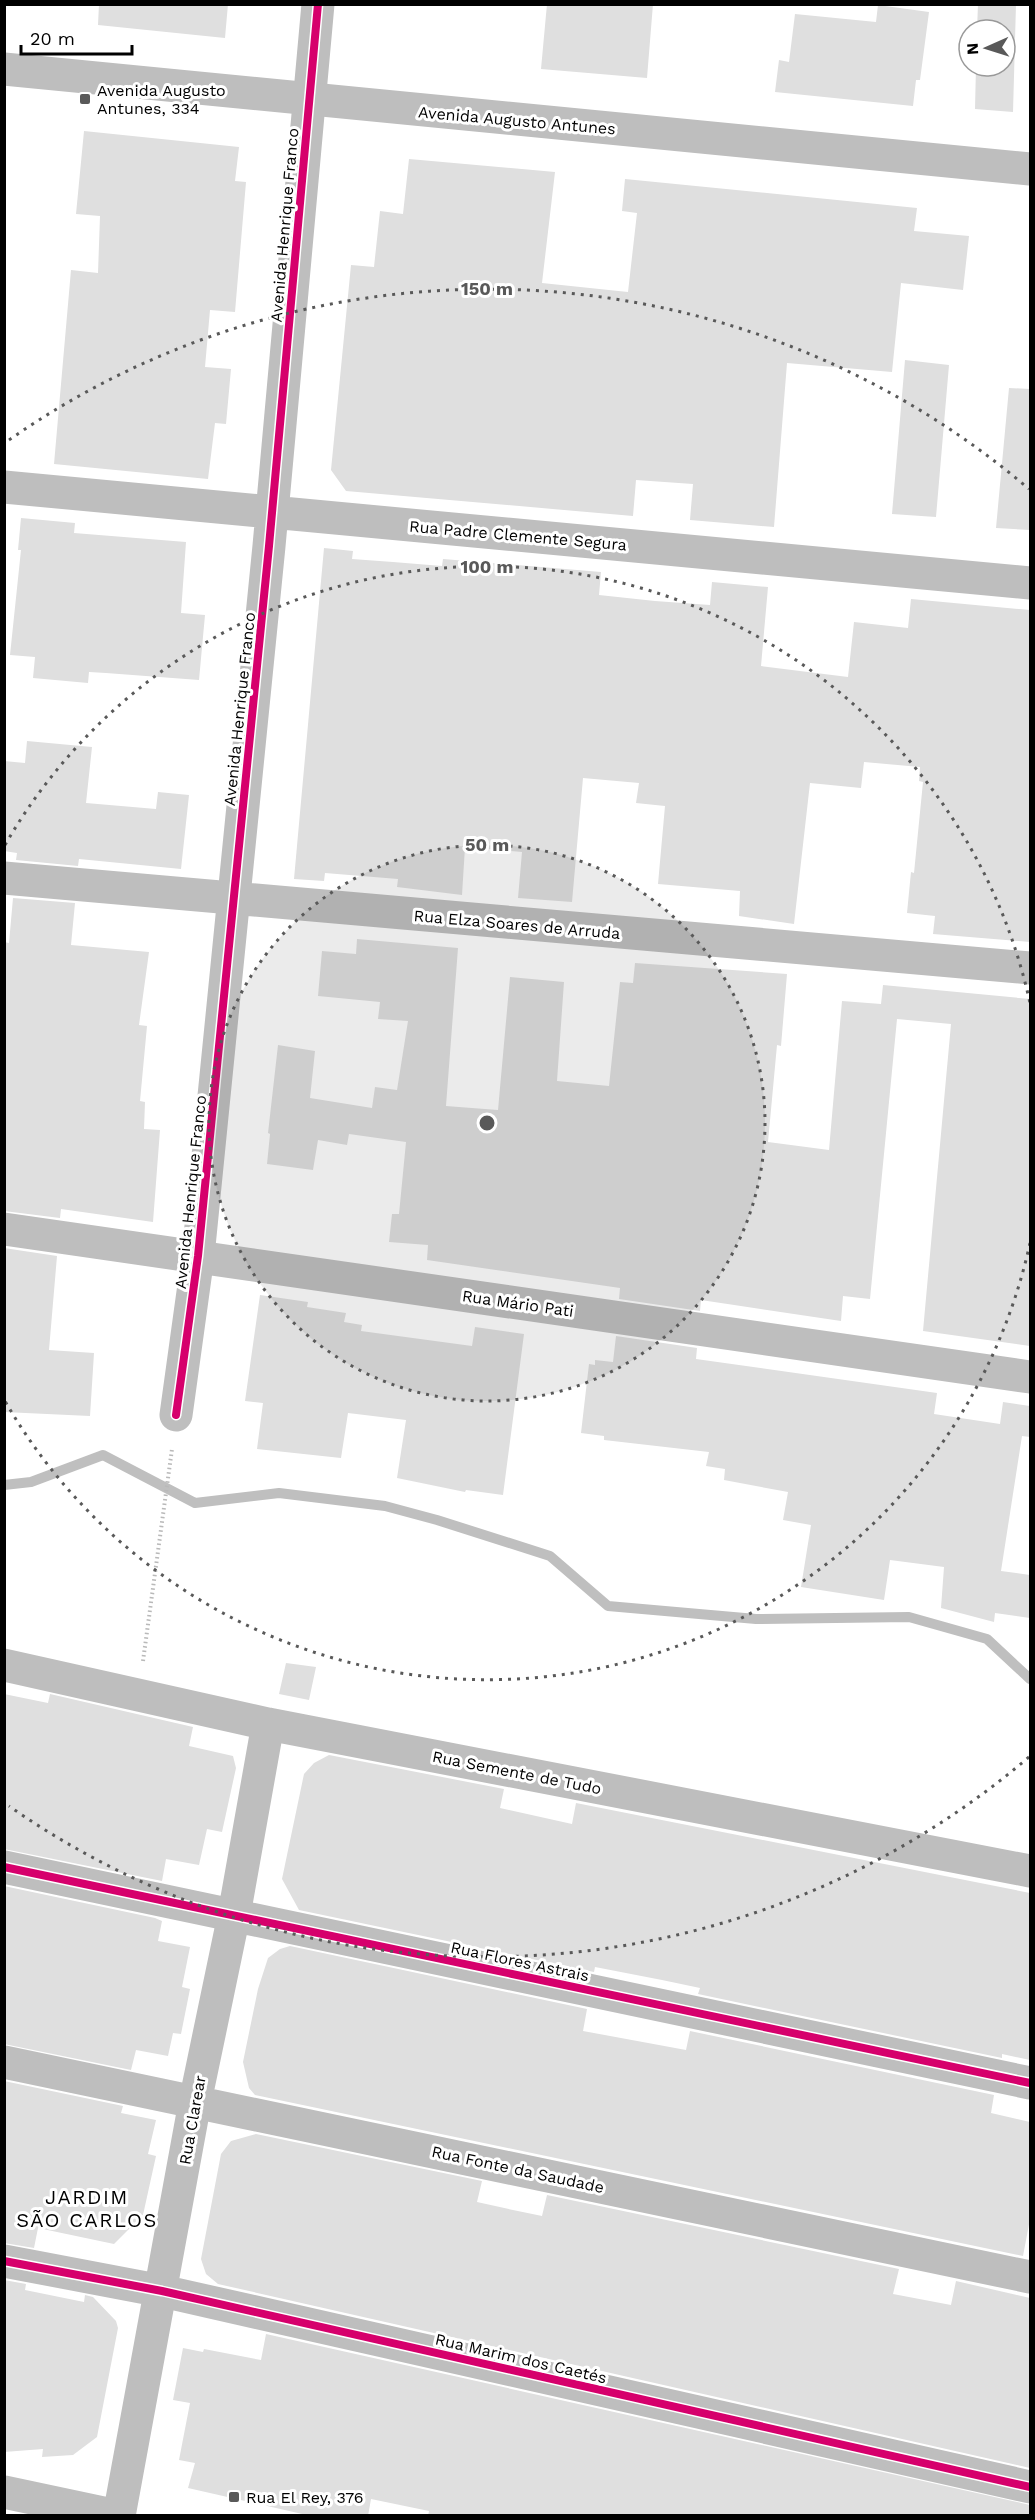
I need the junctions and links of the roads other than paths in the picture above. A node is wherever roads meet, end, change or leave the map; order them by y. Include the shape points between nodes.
1 (318, 4) edge
2 (4, 69) edge
3 (309, 100) junction
4 (1030, 169) edge
5 (4, 487) edge
6 (272, 512) junction
7 (1030, 583) edge
8 (4, 878) edge
9 (234, 899) junction
10 (1030, 968) edge
11 (4, 1228) edge
12 (198, 1256) junction
13 (1030, 1377) edge
14 (177, 1415) road end
15 (4, 1665) edge
16 (268, 1724) junction
17 (4, 1867) edge
18 (1030, 1871) edge
19 (234, 1915) junction
20 (4, 2062) edge
21 (1030, 2083) edge
22 (195, 2102) junction
23 (4, 2261) edge
24 (1030, 2277) edge
25 (162, 2291) junction
26 (1030, 2487) edge
27 (4, 2492) edge
28 (118, 2516) edge

1 - 3 street, Avenida Henrique Franco
2 - 3 street, Avenida Augusto Antunes
3 - 4 street, Avenida Augusto Antunes
3 - 6 street, Avenida Henrique Franco
5 - 6 street, Rua Padre Clemente Segura
6 - 7 street, Rua Padre Clemente Segura
6 - 9 street, Avenida Henrique Franco
8 - 9 street, Rua Elza Soares de Arruda
9 - 10 street, Rua Elza Soares de Arruda
9 - 12 street, Avenida Henrique Franco
11 - 12 street, Rua Mário Pati
12 - 13 street, Rua Mário Pati
12 - 14 street, Avenida Henrique Franco
15 - 16 street, Rua Semente de Tudo
16 - 18 street, Rua Semente de Tudo
16 - 19 street, Rua Clarear
17 - 19 street, Rua Flores Astrais
19 - 21 street, Rua Flores Astrais
19 - 22 street, Rua Clarear
20 - 22 street, Rua Fonte da Saudade
22 - 24 street, Rua Fonte da Saudade
22 - 25 street, Rua Clarear
23 - 25 street, Rua Marim dos Caetés
25 - 26 street, Rua Marim dos Caetés
25 - 28 street, Rua Clarear
27 - 28 street

